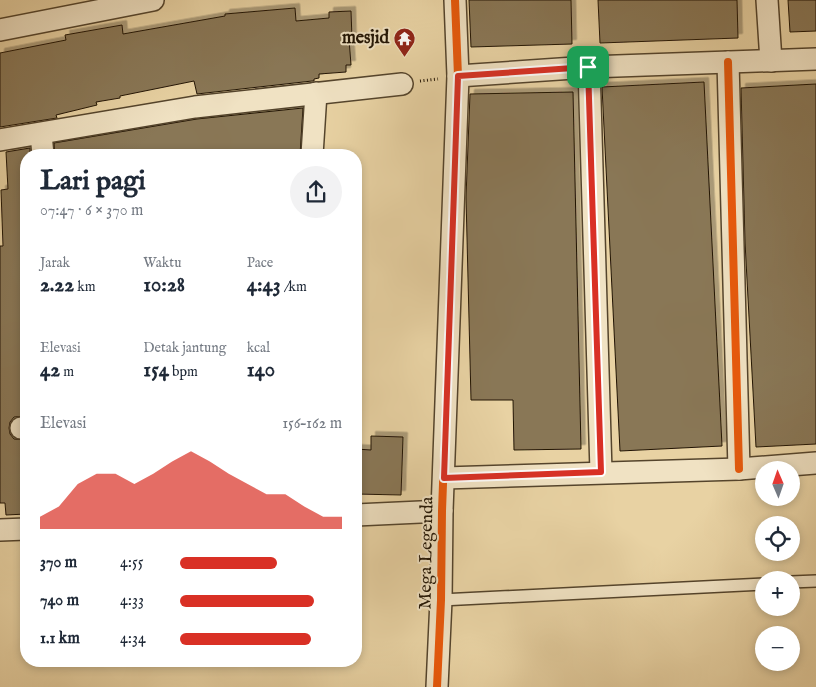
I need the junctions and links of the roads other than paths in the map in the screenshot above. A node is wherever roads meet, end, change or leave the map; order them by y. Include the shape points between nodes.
1 (153, 0) edge
2 (455, 0) edge
3 (767, 0) edge
4 (0, 30) edge
5 (816, 59) edge
6 (770, 61) junction
7 (728, 62) junction
8 (588, 67) junction
9 (458, 76) junction
10 (402, 84) road end
11 (316, 93) junction
12 (41, 134) junction
13 (0, 140) edge
14 (42, 149) edge
15 (312, 149) edge
16 (816, 463) edge
17 (739, 469) junction
18 (601, 472) junction
19 (444, 478) junction
20 (442, 511) junction
21 (362, 515) edge
22 (20, 529) edge
23 (0, 530) edge
24 (816, 581) edge
25 (800, 582) edge
26 (755, 584) edge
27 (442, 600) junction
28 (437, 687) edge

1 - 4 street
2 - 9 street, Mega Legenda
3 - 6 street
5 - 6 street
6 - 7 street
7 - 8 street
7 - 17 street
8 - 9 street
8 - 18 street
9 - 19 street, Mega Legenda
10 - 11 street
11 - 12 street via 195,107
11 - 15 street
12 - 13 street
12 - 14 street
16 - 17 street, Mega Legenda
17 - 18 street, Mega Legenda
18 - 19 street, Mega Legenda
19 - 20 street, Mega Legenda
20 - 21 street
20 - 27 street, Mega Legenda
22 - 23 street
24 - 25 lane
26 - 27 lane
27 - 28 street, Mega Legenda

